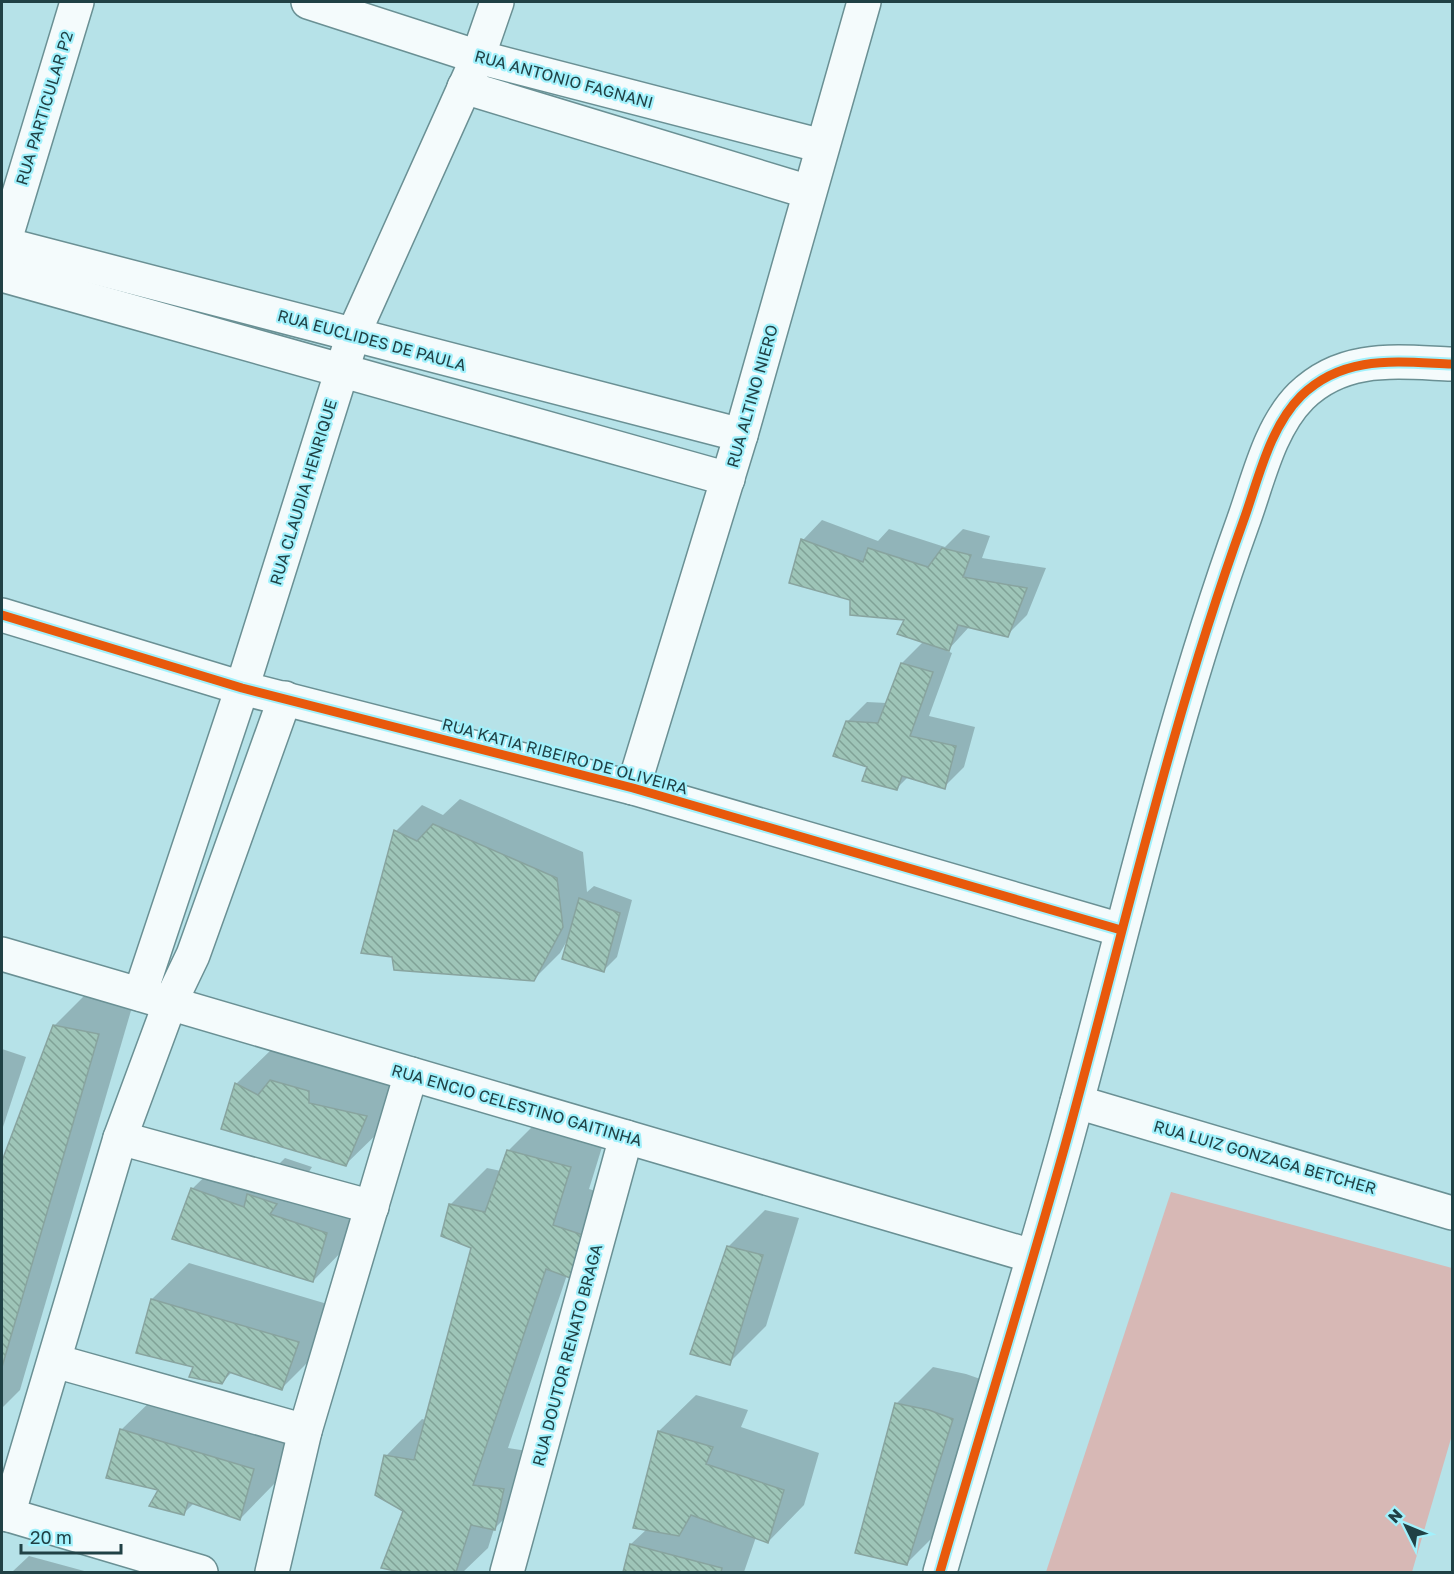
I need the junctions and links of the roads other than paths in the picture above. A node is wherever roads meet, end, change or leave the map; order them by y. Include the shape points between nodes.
1 (76, 2) edge
2 (309, 2) edge
3 (497, 2) edge
4 (864, 2) edge
5 (478, 57) junction
6 (464, 87) junction
7 (822, 146) junction
8 (809, 192) junction
9 (2, 256) edge
10 (353, 335) junction
11 (1452, 364) edge
12 (340, 370) junction
13 (741, 435) junction
14 (728, 479) junction
15 (2, 615) edge
16 (242, 688) junction
17 (285, 698) junction
18 (633, 788) junction
19 (1121, 930) junction
20 (2, 954) edge
21 (154, 999) junction
22 (411, 1074) junction
23 (1077, 1102) junction
24 (626, 1137) junction
25 (120, 1138) junction
26 (372, 1207) junction
27 (1452, 1213) edge
28 (1032, 1256) junction
29 (55, 1361) junction
30 (305, 1431) junction
31 (5, 1514) edge
32 (201, 1572) edge
33 (272, 1572) edge
34 (507, 1572) edge
35 (940, 1572) edge

1 - 9 street, RUA PARTICULAR P2
2 - 5 street, RUA ANTONIO FAGNANI
3 - 5 street, RUA CLAUDIA HENRIQUE
4 - 7 street, RUA ALTINO NIERO
5 - 6 street, RUA CLAUDIA HENRIQUE
5 - 7 street, RUA ANTONIO FAGNANI
6 - 8 street, RUA ANTONIO FAGNANI
6 - 10 street, RUA CLAUDIA HENRIQUE
7 - 8 street, RUA ALTINO NIERO
8 - 13 street, RUA ALTINO NIERO
9 - 10 street, RUA EUCLIDES DE PAULA
9 - 12 street
10 - 12 street, RUA CLAUDIA HENRIQUE
10 - 13 street, RUA EUCLIDES DE PAULA
11 - 19 street via 1381,361 1349,366 1324,376 1299,398 1278,428 1220,586
12 - 14 street
12 - 16 street, RUA CLAUDIA HENRIQUE
13 - 14 street, RUA ALTINO NIERO
14 - 18 street, RUA ALTINO NIERO
15 - 16 street, RUA KATIA RIBEIRO DE OLIVEIRA
16 - 17 street, RUA KATIA RIBEIRO DE OLIVEIRA
16 - 21 street, RUA CLAUDIA HENRIQUE
17 - 18 street, RUA KATIA RIBEIRO DE OLIVEIRA
17 - 21 street via 193,955
18 - 19 street, RUA KATIA RIBEIRO DE OLIVEIRA
19 - 23 street
20 - 21 street, RUA ENCIO CELESTINO GAITINHA
21 - 22 street, RUA ENCIO CELESTINO GAITINHA
21 - 25 street
22 - 24 street, RUA ENCIO CELESTINO GAITINHA
22 - 26 street
23 - 27 street, RUA LUIZ GONZAGA BETCHER
23 - 28 street
24 - 28 street, RUA ENCIO CELESTINO GAITINHA
24 - 34 street, RUA DOUTOR RENATO BRAGA
25 - 26 street
25 - 29 street
26 - 30 street
28 - 35 street
29 - 30 street
29 - 31 street
30 - 33 street
31 - 32 street

